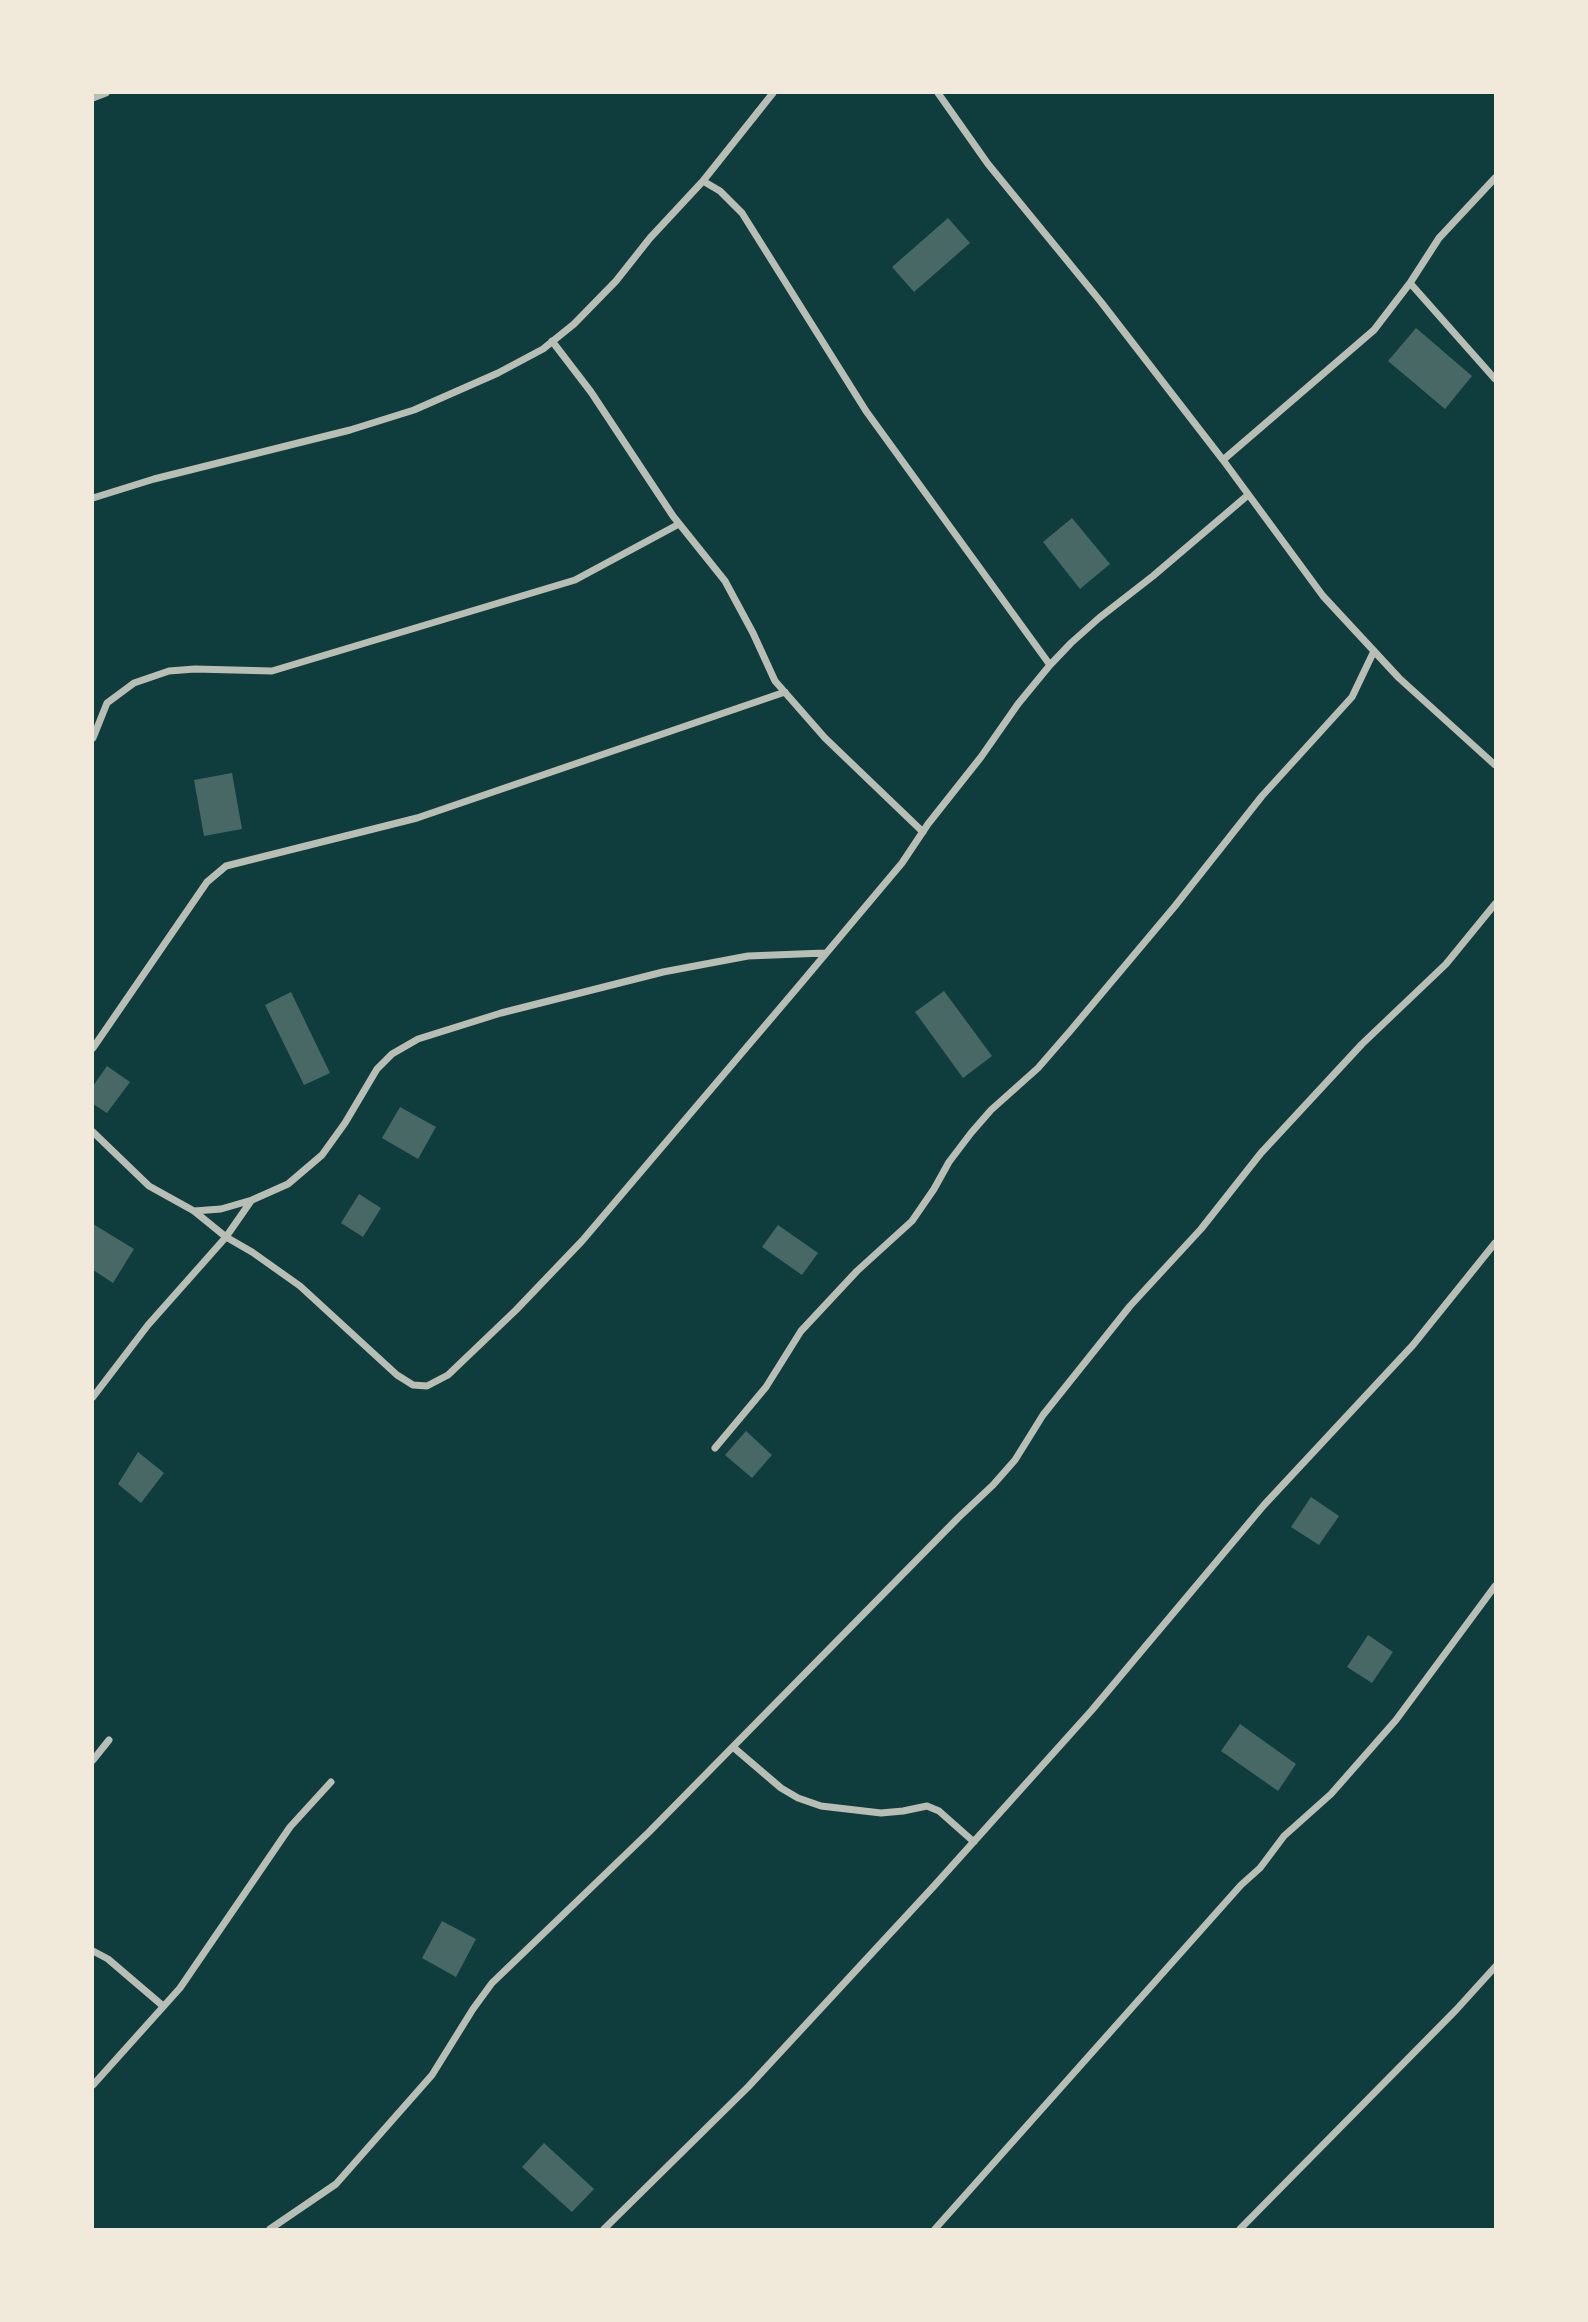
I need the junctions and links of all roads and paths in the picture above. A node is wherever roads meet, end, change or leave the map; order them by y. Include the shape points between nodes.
1 (106, 93) edge
2 (772, 93) edge
3 (938, 93) edge
4 (93, 98) edge
5 (1495, 178) edge
6 (703, 181) junction
7 (1410, 283) junction
8 (552, 341) junction
9 (1495, 379) edge
10 (1223, 460) junction
11 (1248, 495) junction
12 (93, 498) edge
13 (678, 524) junction
14 (1374, 651) junction
15 (1050, 666) junction
16 (785, 692) junction
17 (93, 738) edge
18 (1495, 765) edge
19 (922, 832) junction
20 (1495, 904) edge
21 (825, 953) junction
22 (93, 1048) edge
23 (93, 1132) edge
24 (251, 1200) junction
25 (194, 1211) junction
26 (226, 1237) junction
27 (1495, 1243) edge
28 (93, 1397) edge
29 (715, 1448) dead end
30 (1495, 1586) edge
31 (109, 1740) dead end
32 (733, 1747) junction
33 (93, 1760) edge
34 (331, 1782) dead end
35 (974, 1842) junction
36 (93, 1951) edge
37 (1495, 1967) edge
38 (163, 2006) junction
39 (93, 2085) edge
40 (270, 2229) edge
41 (604, 2229) edge
42 (935, 2229) edge
43 (1240, 2229) edge

1 - 4 street
2 - 6 street
3 - 10 street via 988,164
5 - 7 street via 1439,237
6 - 8 street via 616,281
6 - 15 street via 742,213 866,411
7 - 9 street
7 - 10 street via 1374,330
8 - 12 street via 498,373 414,410
8 - 13 street
10 - 11 street
11 - 14 street via 1323,596
11 - 15 street via 1099,618
13 - 16 street via 725,581 775,681
13 - 17 street via 575,580 272,671 169,671 134,683 107,704
14 - 18 street
14 - 29 street via 1352,697 1262,796 1038,1068 971,1133 912,1221 857,1270 801,1331 766,1387
15 - 19 street
16 - 19 street via 825,738
16 - 22 street via 417,818 226,866 207,882
19 - 21 street via 902,863
20 - 32 street via 1446,964 1362,1044 1261,1153 1201,1229 1130,1306 993,1485
21 - 24 street via 748,956 663,972 418,1039 377,1069 322,1155 288,1184
21 - 26 street via 582,1241 449,1375 427,1386 413,1385 397,1375 300,1286
23 - 25 street via 149,1186
24 - 25 street
24 - 26 street
25 - 26 street
26 - 28 street via 148,1325
27 - 35 street via 1413,1345 1264,1505 1101,1700
30 - 42 street via 1396,1720 1331,1794 1284,1836
31 - 33 street
32 - 35 street via 798,1798 821,1806 881,1813 927,1805
32 - 40 street via 492,1983 432,2075 336,2184
34 - 38 street via 290,1827
35 - 41 street via 748,2087
36 - 38 street
37 - 43 street
38 - 39 street

